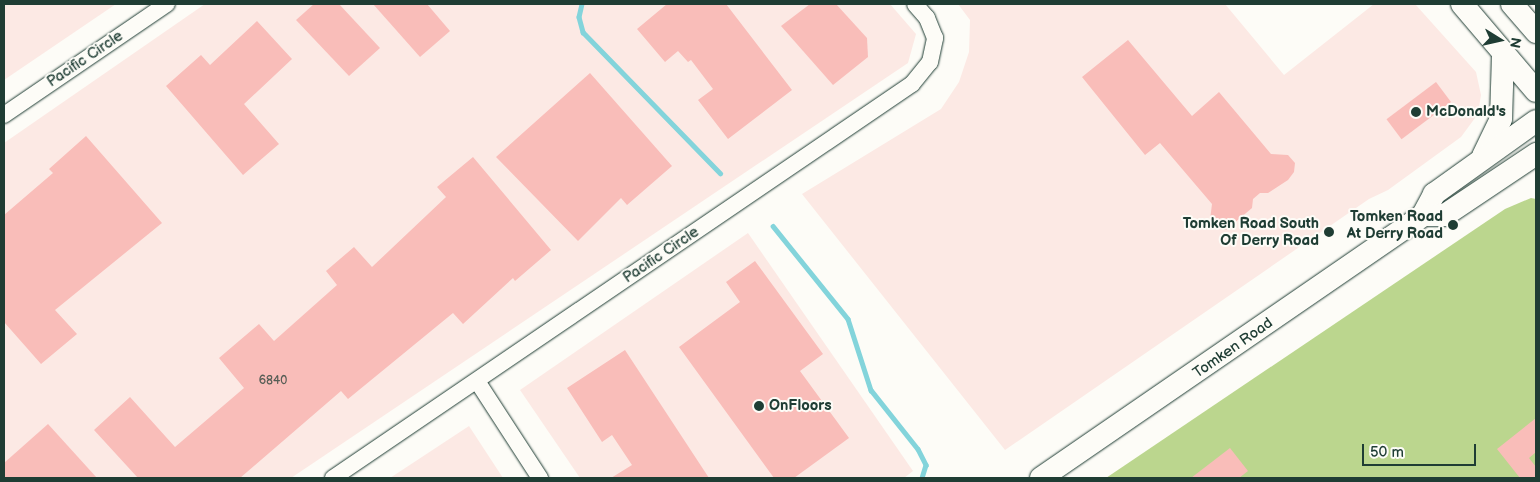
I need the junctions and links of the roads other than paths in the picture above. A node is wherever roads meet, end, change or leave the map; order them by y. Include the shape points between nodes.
1 (167, 4) edge
2 (916, 4) edge
3 (1462, 4) edge
4 (1522, 13) edge
5 (1536, 32) edge
6 (1503, 55) junction
7 (1536, 91) edge
8 (4, 115) edge
9 (1536, 121) edge
10 (1481, 159) junction
11 (1532, 161) edge
12 (1423, 216) junction
13 (476, 381) junction
14 (333, 478) edge
15 (540, 478) edge
16 (1041, 478) edge

1 - 8 street, Pacific Circle
2 - 13 street, Pacific Circle via 927,18 935,38 930,62 912,84
3 - 6 main road
4 - 5 main road
6 - 7 main road
6 - 10 main road via 1501,119
9 - 10 main road, Tomken Road
10 - 12 main road, Tomken Road via 1434,194
11 - 12 main road, Tomken Road via 1445,215
12 - 16 main road, Tomken Road
13 - 14 street, Pacific Circle
13 - 15 street

